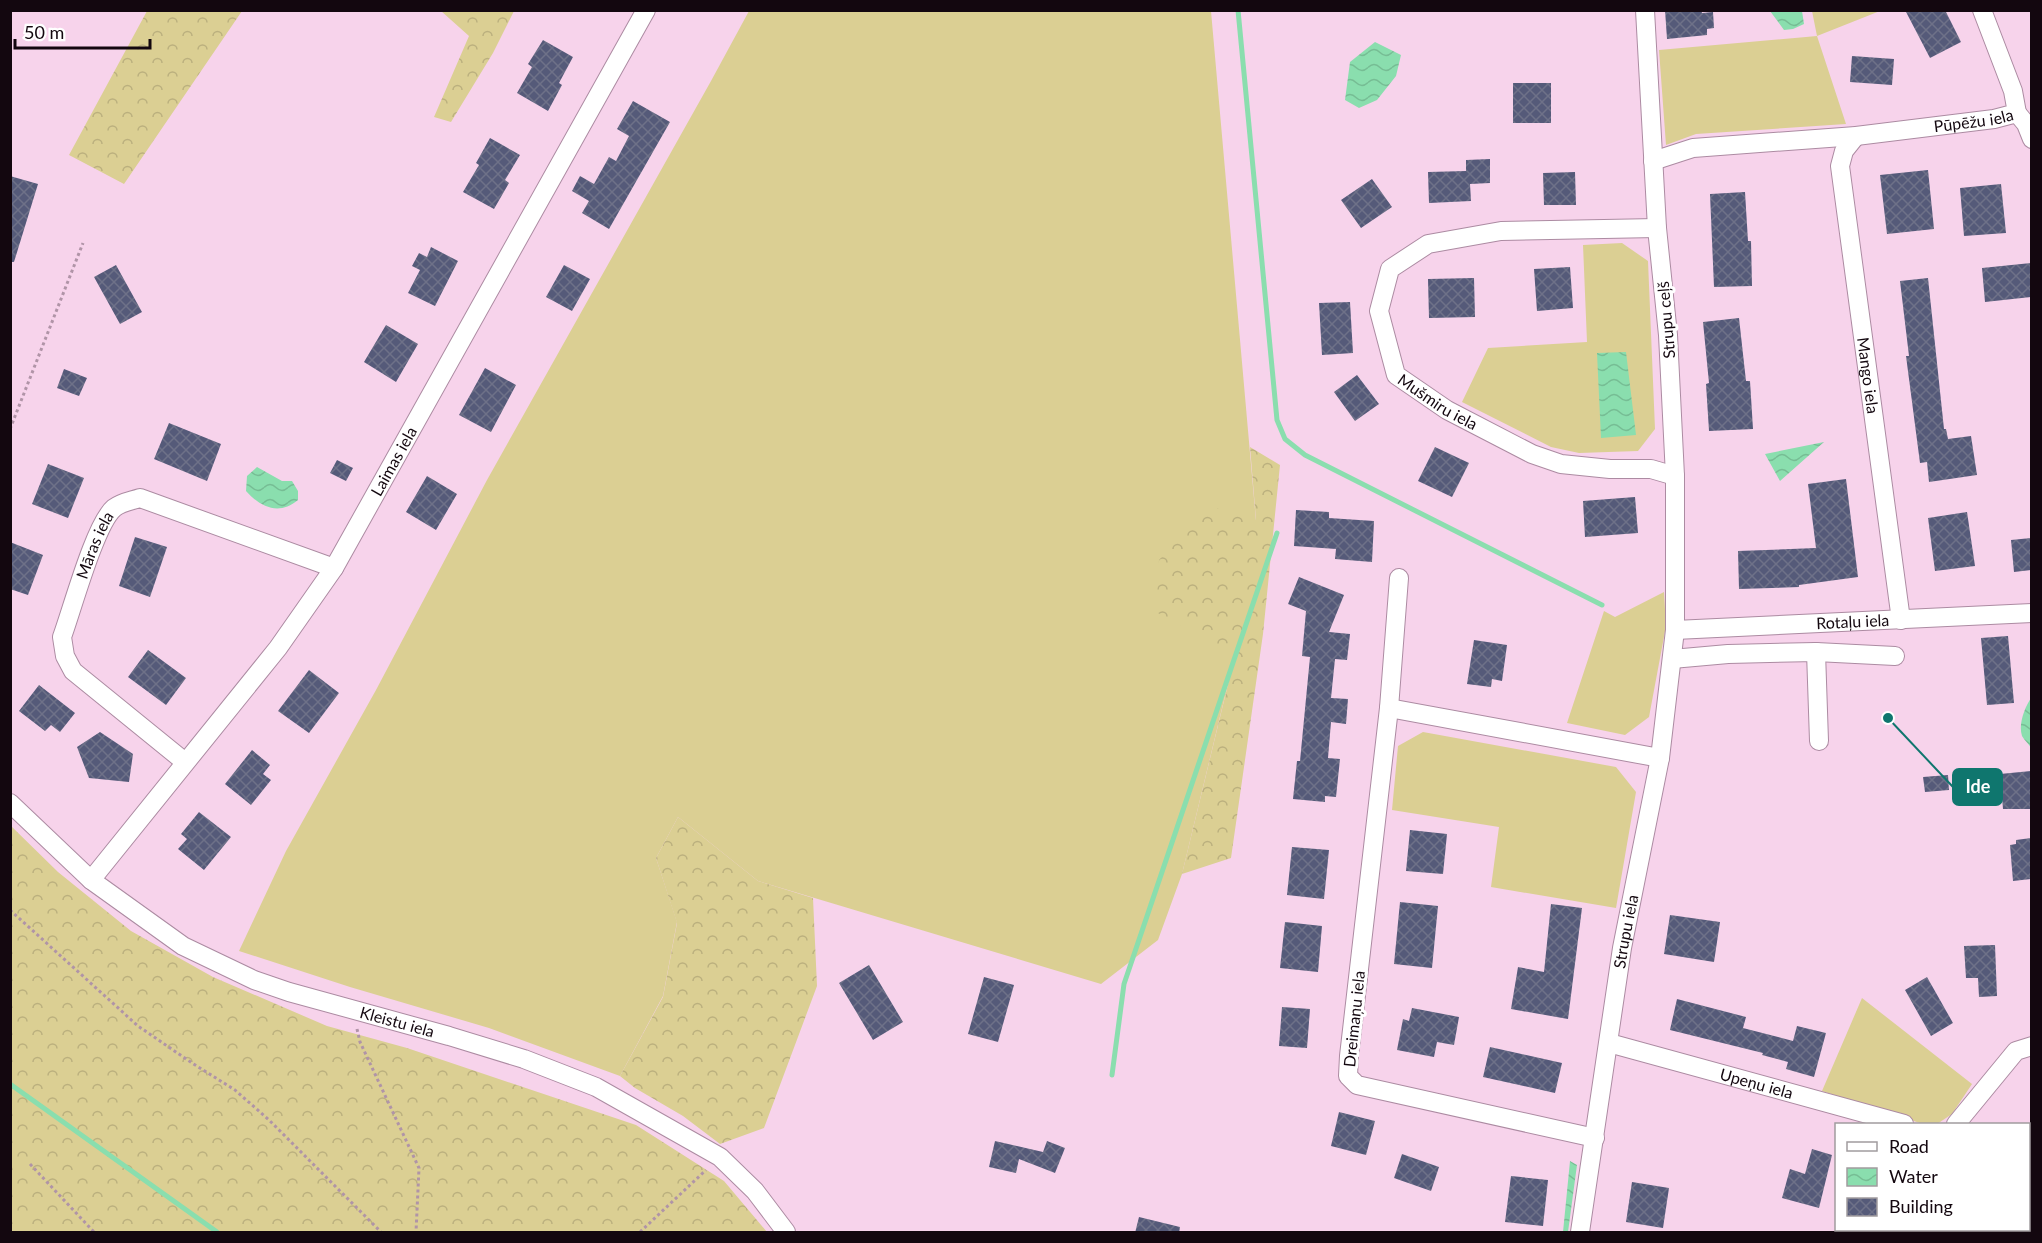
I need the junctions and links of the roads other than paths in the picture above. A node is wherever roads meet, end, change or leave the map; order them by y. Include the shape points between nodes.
1 (646, 10) edge
2 (1645, 10) edge
3 (1982, 10) edge
4 (2017, 113) junction
5 (1856, 136) junction
6 (2031, 139) edge
7 (1653, 161) junction
8 (1657, 228) junction
9 (1675, 476) junction
10 (334, 568) junction
11 (1399, 578) dead end
12 (2031, 613) edge
13 (1900, 620) junction
14 (1675, 630) junction
15 (1816, 652) junction
16 (1895, 656) dead end
17 (1672, 659) junction
18 (1389, 708) junction
19 (1819, 741) dead end
20 (1660, 758) junction
21 (185, 762) junction
22 (10, 803) edge
23 (91, 880) junction
24 (1609, 1043) junction
25 (2031, 1046) edge
26 (1897, 1123) edge
27 (1958, 1123) edge
28 (1595, 1138) junction
29 (786, 1233) edge
30 (1580, 1233) edge

1 - 10 street, Laimas iela
2 - 7 street, Strupu ceļš
3 - 4 street, Pūpēžu iela via 2013,91
4 - 5 street, Pūpēžu iela
4 - 6 street
5 - 7 street, Pūpēžu iela via 1694,148
5 - 13 street, Mango iela via 1844,151 1840,166
7 - 8 street, Strupu ceļš
8 - 9 street, Strupu ceļš via 1668,335
8 - 9 street, Mušmiru iela via 1501,231 1428,244 1390,269 1379,311 1396,375 1447,410 1532,454 1561,464 1651,469
9 - 14 street, Strupu ceļš
10 - 21 street, Laimas iela via 278,648
10 - 21 street, Māras iela via 140,498 113,509 101,525 62,637 65,656 73,671
11 - 18 street, Dreimaņu iela
12 - 13 street, Rotaļu iela
13 - 14 street, Rotaļu iela
14 - 17 street, Strupu iela
15 - 16 street
15 - 17 street
15 - 19 street
17 - 20 street, Strupu iela
18 - 20 street
18 - 28 street, Dreimaņu iela via 1348,1076 1357,1085
20 - 24 street, Strupu iela
21 - 23 street, Laimas iela
22 - 23 street, Kleistu iela
23 - 29 street, Kleistu iela via 183,946 254,980 449,1036 575,1078 631,1105 720,1157 755,1191
24 - 26 street, Upeņu iela
24 - 28 street, Strupu iela
25 - 27 street via 2016,1051
28 - 30 street, Strupu iela

